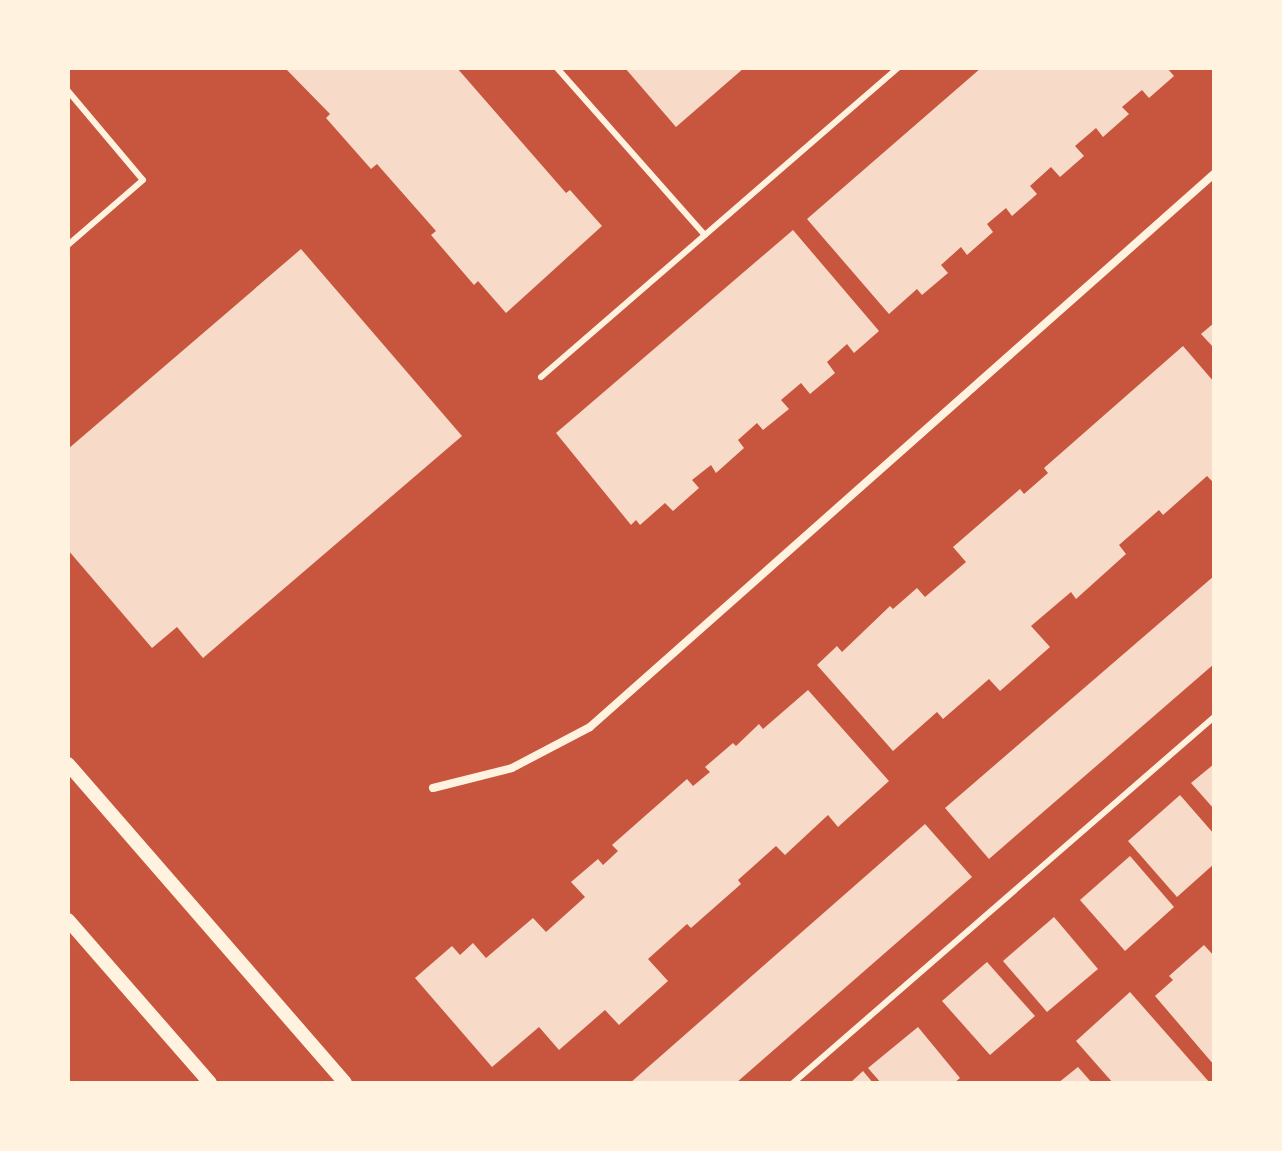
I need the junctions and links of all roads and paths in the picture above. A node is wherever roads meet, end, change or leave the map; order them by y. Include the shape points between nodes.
1 (557, 68) edge
2 (898, 68) edge
3 (68, 91) edge
4 (1214, 174) edge
5 (705, 235) junction
6 (68, 245) edge
7 (541, 377) dead end
8 (1214, 717) edge
9 (68, 764) edge
10 (433, 788) dead end
11 (68, 920) edge
12 (210, 1083) edge
13 (345, 1083) edge
14 (793, 1083) edge

1 - 5 lane
2 - 5 lane
3 - 6 lane via 143,180
4 - 10 street via 590,727 512,768
5 - 7 lane
8 - 14 lane
9 - 13 street
11 - 12 street

